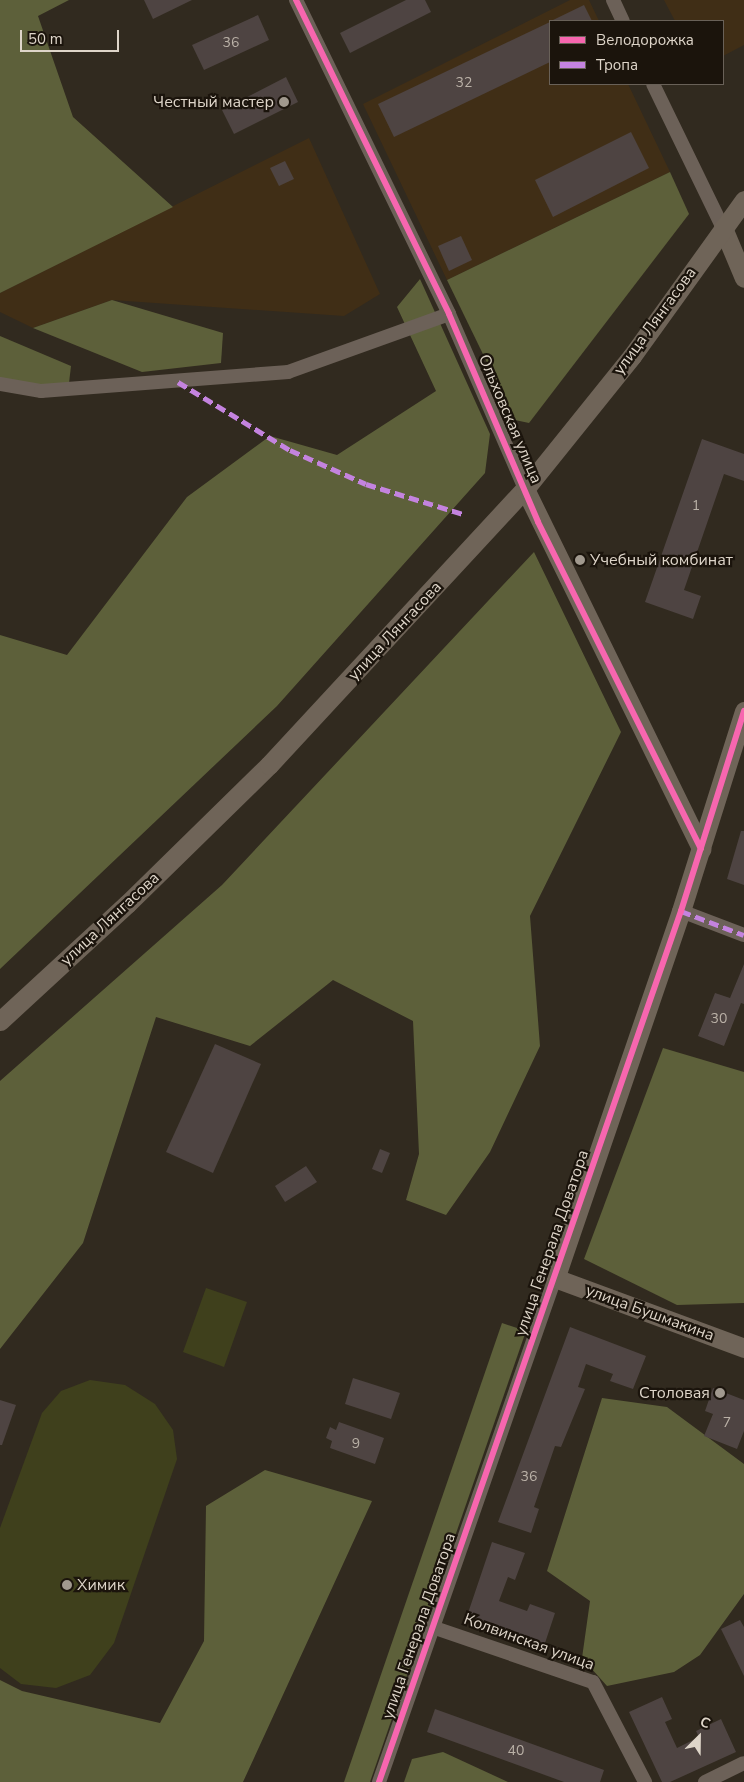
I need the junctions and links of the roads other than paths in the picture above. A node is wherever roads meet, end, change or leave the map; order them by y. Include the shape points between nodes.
1 (296, 0) edge
2 (613, 0) edge
3 (623, 20) edge
4 (653, 85) edge
5 (744, 200) edge
6 (723, 228) junction
7 (744, 278) edge
8 (449, 314) junction
9 (0, 384) edge
10 (525, 489) junction
11 (744, 711) edge
12 (700, 848) junction
13 (682, 911) junction
14 (744, 934) edge
15 (0, 1021) edge
16 (555, 1278) junction
17 (744, 1348) edge
18 (432, 1627) junction
19 (744, 1763) edge
20 (379, 1782) edge
21 (644, 1782) edge
22 (705, 1782) edge

1 - 8 street, Ольховская улица
2 - 3 street
4 - 6 street
5 - 6 street, улица Лянгасова
6 - 7 street
6 - 10 street, улица Лянгасова via 632,356
8 - 9 street via 288,372 41,391
8 - 10 street, Ольховская улица
10 - 12 street, Ольховская улица
10 - 15 street, улица Лянгасова via 269,765 127,904
11 - 12 street, улица Генерала Доватора
12 - 13 street, улица Генерала Доватора
13 - 14 street
13 - 16 street, улица Генерала Доватора
16 - 17 street, улица Бушмакина
16 - 18 street, улица Генерала Доватора
18 - 20 street, улица Генерала Доватора
18 - 21 street, Колвинская улица via 593,1682
19 - 22 street

